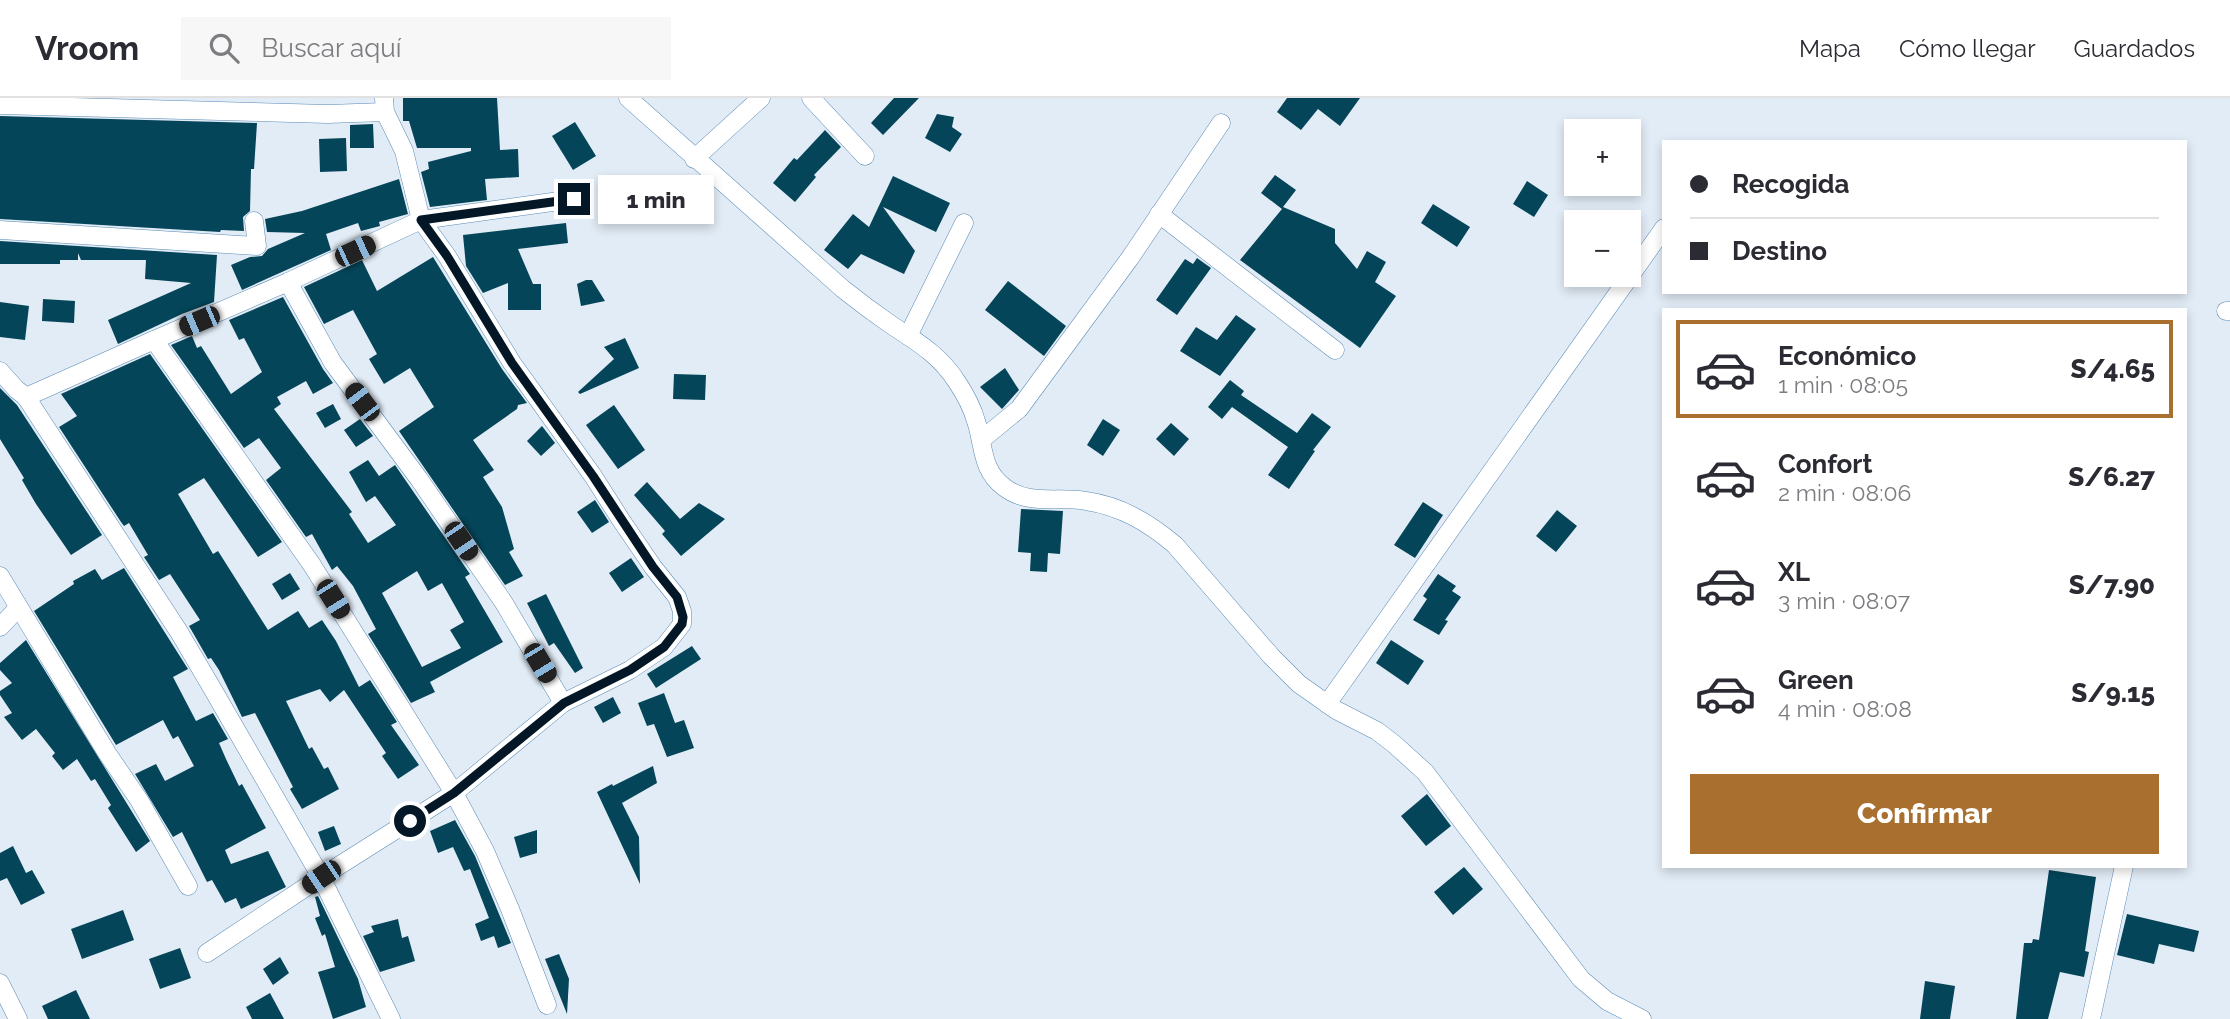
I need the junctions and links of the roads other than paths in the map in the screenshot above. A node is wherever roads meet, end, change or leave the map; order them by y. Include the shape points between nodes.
1 (628, 98) edge
2 (761, 98) edge
3 (811, 98) edge
4 (0, 105) edge
5 (385, 105) edge
6 (1221, 123) dead end
7 (865, 156) dead end
8 (694, 159) junction
9 (574, 199) dead end
10 (1159, 214) junction
11 (421, 220) junction
12 (254, 221) dead end
13 (964, 223) dead end
14 (0, 230) edge
15 (1662, 231) edge
16 (288, 282) junction
17 (908, 336) junction
18 (154, 340) junction
19 (1335, 350) dead end
20 (0, 371) edge
21 (26, 397) junction
22 (981, 440) junction
23 (0, 576) edge
24 (18, 608) junction
25 (0, 626) edge
26 (564, 703) junction
27 (1327, 704) junction
28 (454, 793) junction
29 (2124, 868) edge
30 (321, 877) junction
31 (188, 886) dead end
32 (207, 953) dead end
33 (0, 983) edge
34 (547, 1005) dead end
35 (18, 1019) edge
36 (391, 1019) edge
37 (1642, 1019) edge
38 (2091, 1019) edge

1 - 8 street
2 - 8 street
3 - 7 street
4 - 5 street via 328,114
5 - 11 street via 404,151
6 - 10 street
8 - 17 street via 843,289
9 - 11 street
10 - 19 street
10 - 22 street via 1019,409
11 - 16 street
11 - 26 street via 512,363 680,604 682,624 664,647
12 - 14 street via 257,246
13 - 17 street
15 - 27 street
16 - 18 street
16 - 26 street via 333,363 504,603
17 - 22 street via 926,346 957,381
18 - 21 street
18 - 28 street via 312,565
20 - 21 street
21 - 30 street via 180,632
22 - 27 street via 989,470 1014,494 1037,500 1101,503 1159,531 1284,670
23 - 24 street
24 - 25 street
24 - 31 street
26 - 28 street
27 - 37 street via 1377,732 1425,772 1581,979 1607,1001
28 - 30 street
28 - 34 street via 485,851
29 - 38 street
30 - 32 street
30 - 36 street
33 - 35 street

